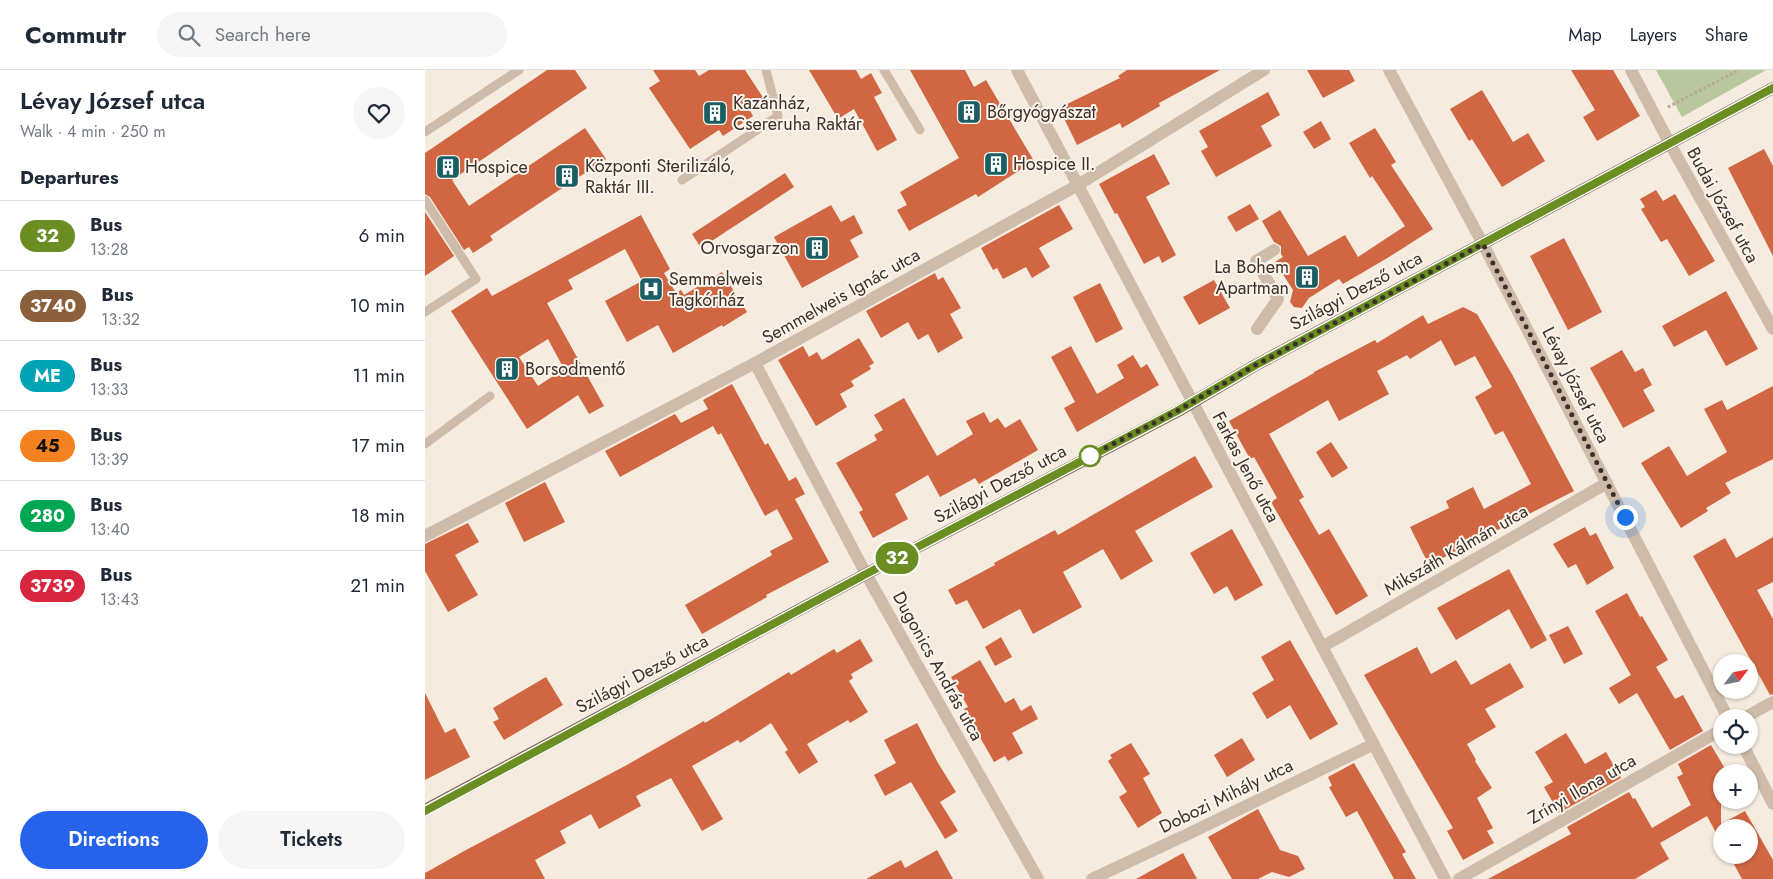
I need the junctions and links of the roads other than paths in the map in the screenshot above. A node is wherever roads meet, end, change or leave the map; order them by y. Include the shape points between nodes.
1 (519, 70) edge
2 (766, 70) edge
3 (884, 70) edge
4 (1017, 70) edge
5 (1263, 70) edge
6 (1389, 70) edge
7 (1631, 70) edge
8 (1773, 88) edge
9 (920, 130) dead end
10 (425, 132) edge
11 (1670, 144) junction
12 (682, 180) dead end
13 (1078, 185) junction
14 (425, 200) edge
15 (1483, 244) junction
16 (1274, 250) dead end
17 (1285, 299) dead end
18 (1271, 308) junction
19 (425, 312) edge
20 (1773, 329) edge
21 (1257, 330) dead end
22 (755, 363) junction
23 (490, 396) dead end
24 (1192, 402) junction
25 (425, 444) edge
26 (1607, 483) junction
27 (425, 536) edge
28 (866, 574) junction
29 (1322, 647) junction
30 (1773, 702) edge
31 (1723, 709) edge
32 (1758, 710) edge
33 (1713, 735) edge
34 (1374, 744) junction
35 (1748, 754) edge
36 (1773, 804) edge
37 (425, 810) edge
38 (1038, 879) edge
39 (1092, 879) edge
40 (1445, 879) edge
41 (1459, 879) edge

1 - 10 lane
2 - 12 lane via 778,116
3 - 9 lane
4 - 13 street, Farkas Jenő utca
5 - 13 street, Semmelweis Ignác utca
6 - 15 street, Lévay József utca
7 - 11 street, Budai József utca
8 - 11 main road, Szilágyi Dezső utca
11 - 15 main road, Szilágyi Dezső utca
11 - 20 street, Budai József utca
13 - 22 street, Semmelweis Ignác utca
13 - 24 street, Farkas Jenő utca
14 - 19 lane via 476,279
15 - 24 main road, Szilágyi Dezső utca
15 - 26 street, Lévay József utca
16 - 18 street via 1256,261 1278,299
17 - 18 street
18 - 21 street
22 - 27 street, Semmelweis Ignác utca
22 - 28 street, Dugonics András utca
23 - 25 lane
24 - 28 main road, Szilágyi Dezső utca
24 - 29 street, Farkas Jenő utca
26 - 29 street, Mikszáth Kálmán utca
26 - 31 street, Lévay József utca
28 - 37 main road, Szilágyi Dezső utca
28 - 38 street, Dugonics András utca
29 - 34 street, Farkas Jenő utca
30 - 32 street
33 - 41 street, Zrínyi Ilona utca
34 - 39 street, Dobozi Mihály utca
34 - 40 street, Farkas Jenő utca
35 - 36 street

